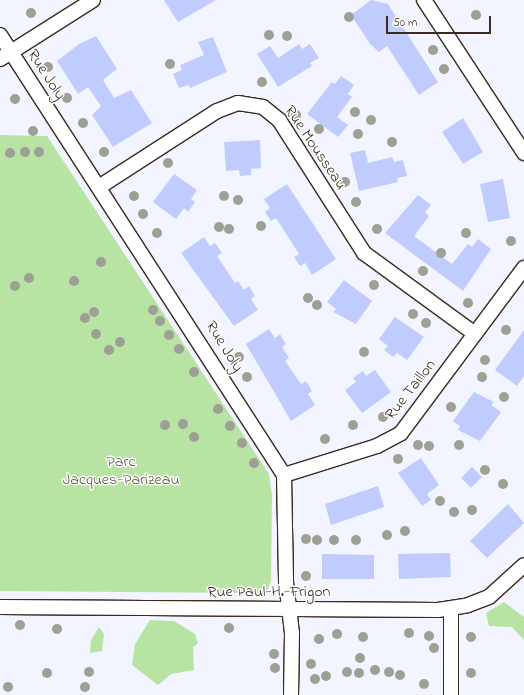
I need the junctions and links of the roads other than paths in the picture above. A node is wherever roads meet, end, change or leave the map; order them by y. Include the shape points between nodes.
1 (92, 0) edge
2 (424, 0) edge
3 (0, 35) edge
4 (6, 56) edge
5 (524, 153) edge
6 (99, 186) junction
7 (524, 268) edge
8 (475, 334) junction
9 (284, 475) junction
10 (524, 565) edge
11 (0, 607) edge
12 (290, 609) junction
13 (451, 609) junction
14 (291, 695) edge
15 (451, 695) edge

1 - 4 street
2 - 5 street
3 - 4 street, Rue Joly
4 - 6 street, Rue Joly
6 - 8 street, Rue Mousseau via 217,111 238,103 263,107 279,120 364,253
6 - 9 street, Rue Joly
7 - 8 street, Rue Taillon
8 - 9 street, Rue Taillon via 401,433 376,446
9 - 12 street via 286,582
10 - 13 street, Rue Paul-H.-Frigon via 489,596
11 - 12 street, Rue Paul-H.-Frigon
12 - 13 street, Rue Paul-H.-Frigon
12 - 14 street
13 - 15 street

